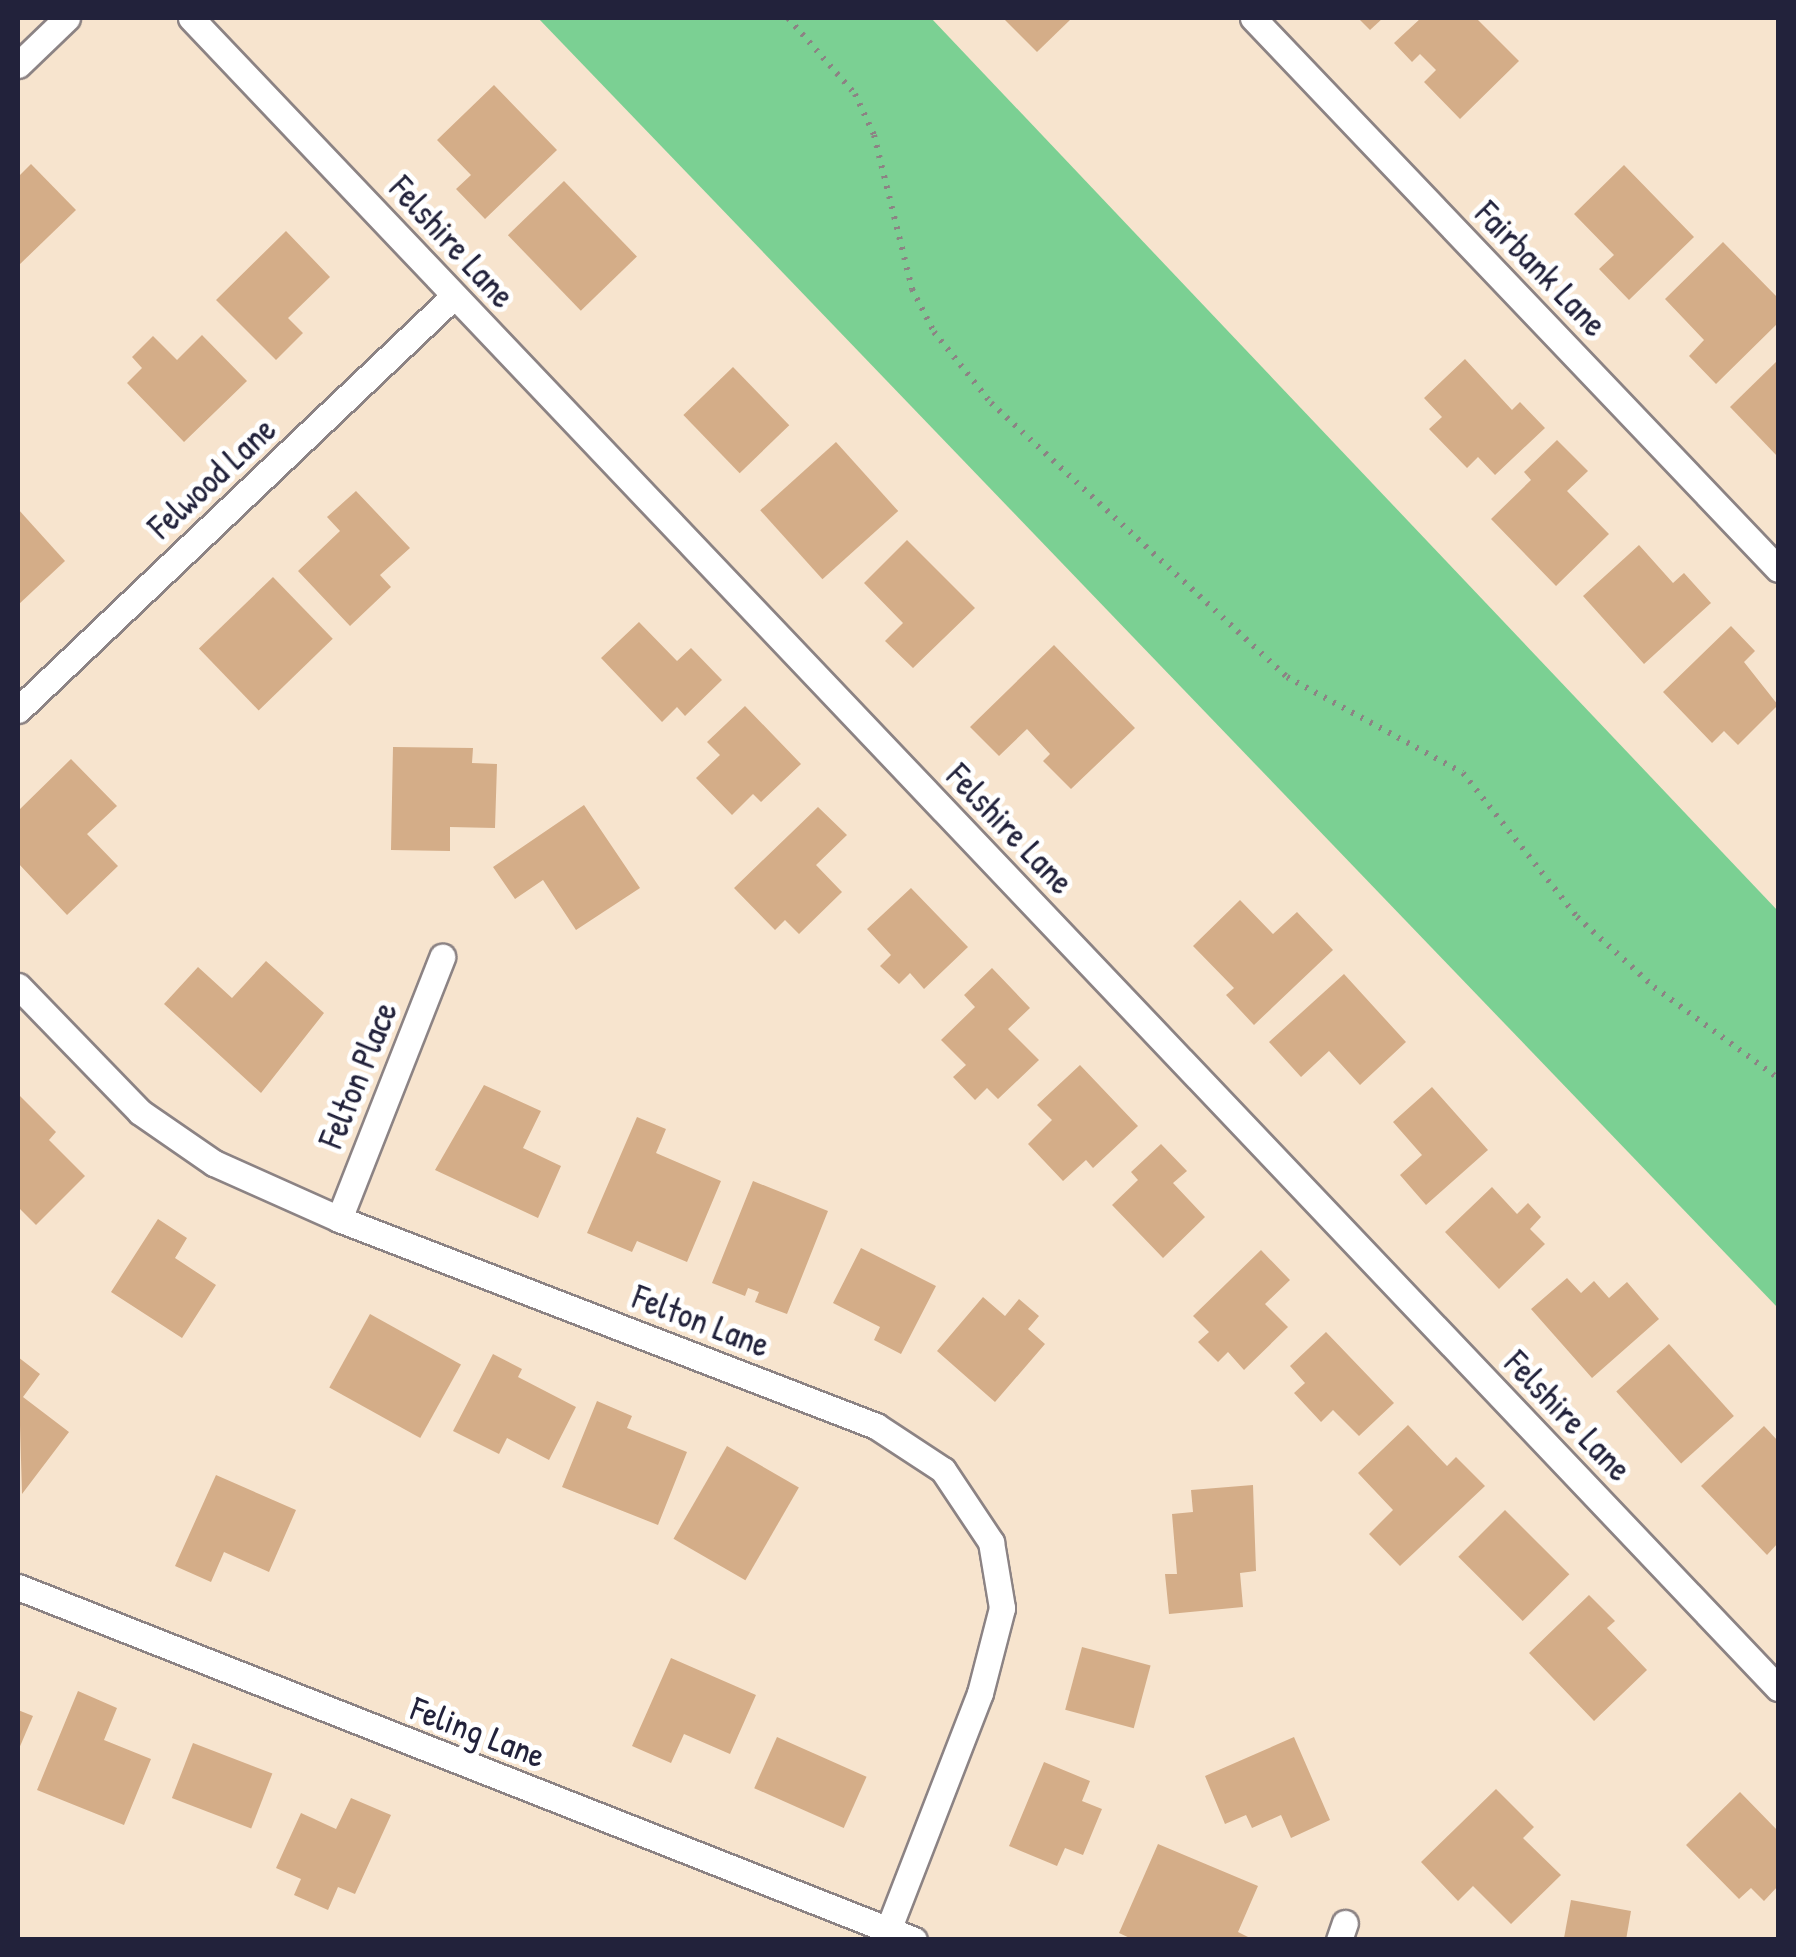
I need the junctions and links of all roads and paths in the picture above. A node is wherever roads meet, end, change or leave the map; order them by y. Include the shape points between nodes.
1 (67, 18) edge
2 (191, 18) edge
3 (788, 18) edge
4 (1253, 18) edge
5 (18, 65) edge
6 (454, 296) junction
7 (1778, 569) edge
8 (18, 710) edge
9 (442, 957) dead end
10 (18, 986) edge
11 (1778, 1078) edge
12 (338, 1219) junction
13 (18, 1587) edge
14 (1778, 1688) edge
15 (888, 1930) junction
16 (914, 1940) edge

1 - 5 street
2 - 6 street, Felshire Lane
3 - 11 path via 855,94 874,135 912,288 934,332 991,403 1287,677 1463,772 1578,917 1654,987
4 - 7 street, Fairbank Lane
6 - 8 street, Felwood Lane
6 - 14 street, Felshire Lane
9 - 12 street, Felton Place
10 - 12 street, Felton Lane via 164,1130 226,1170
12 - 15 street, Felton Lane via 876,1426 926,1455 959,1488 991,1542 1002,1585 1000,1620 980,1693
13 - 15 street, Feling Lane
15 - 16 street, Feling Lane

